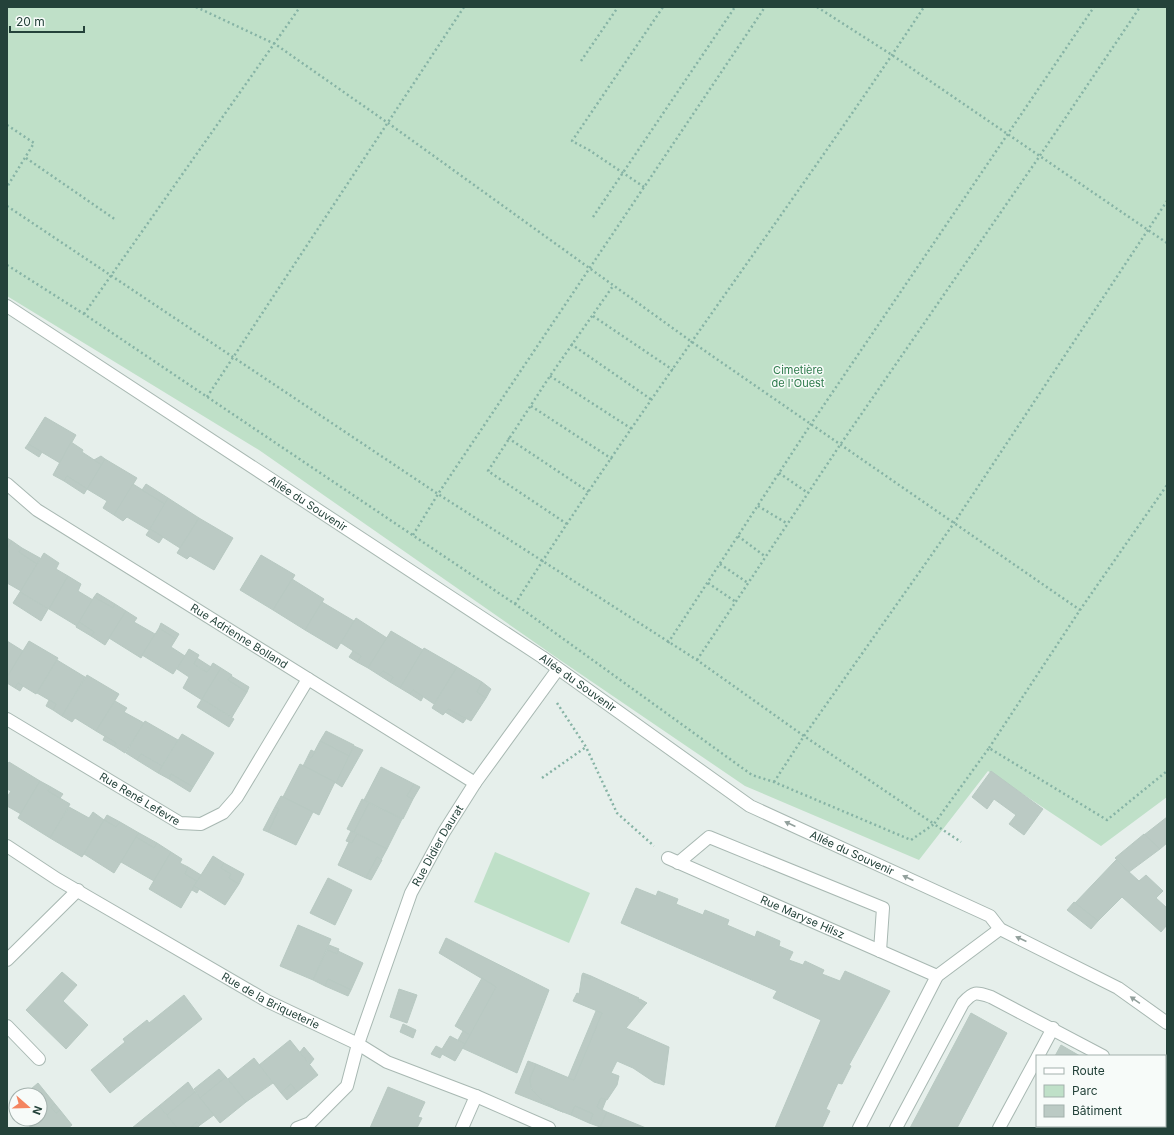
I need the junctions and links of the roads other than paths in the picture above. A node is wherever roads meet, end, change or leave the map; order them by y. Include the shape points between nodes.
1 (7, 306) edge
2 (7, 484) edge
3 (558, 669) junction
4 (308, 679) junction
5 (7, 719) edge
6 (475, 783) junction
7 (7, 846) edge
8 (78, 890) junction
9 (1000, 929) junction
10 (880, 951) junction
11 (7, 960) edge
12 (937, 976) junction
13 (1167, 1023) edge
14 (7, 1026) edge
15 (1053, 1028) junction
16 (358, 1044) junction
17 (1039, 1055) edge
18 (1101, 1055) edge
19 (39, 1059) dead end
20 (1036, 1061) edge
21 (476, 1096) junction
22 (297, 1128) edge
23 (462, 1128) edge
24 (549, 1128) edge
25 (859, 1128) edge
26 (896, 1128) edge
27 (1000, 1128) edge

1 - 3 street, Allée du Souvenir
2 - 4 street, Rue Adrienne Bolland via 37,510
3 - 6 street, Rue Didier Daurat
9 -> 3 street, Allée du Souvenir via 990,916 750,806
4 - 5 street, Rue René Lefevre via 237,797 223,813 201,824 180,823
4 - 6 street, Rue Adrienne Bolland
6 - 16 street, Rue Didier Daurat via 444,832 411,893
7 - 8 street, Rue de la Briqueterie
8 - 11 street
8 - 16 street, Rue de la Briqueterie via 267,1001
9 - 12 street
13 -> 9 street, Allée du Souvenir via 1118,988
10 - 10 street, Rue Maryse Hilsz via 673,860 709,837 883,908
10 - 12 street, Rue Maryse Hilsz
12 - 25 street
14 - 19 street
15 - 17 street
15 - 18 street
15 - 26 street via 991,997 978,992 970,995 963,1003
16 - 21 street, Rue de la Briqueterie via 387,1062
16 - 22 street, Rue Didier Daurat via 347,1086 310,1123
20 - 27 street
21 - 23 street
21 - 24 street, Rue de la Briqueterie

